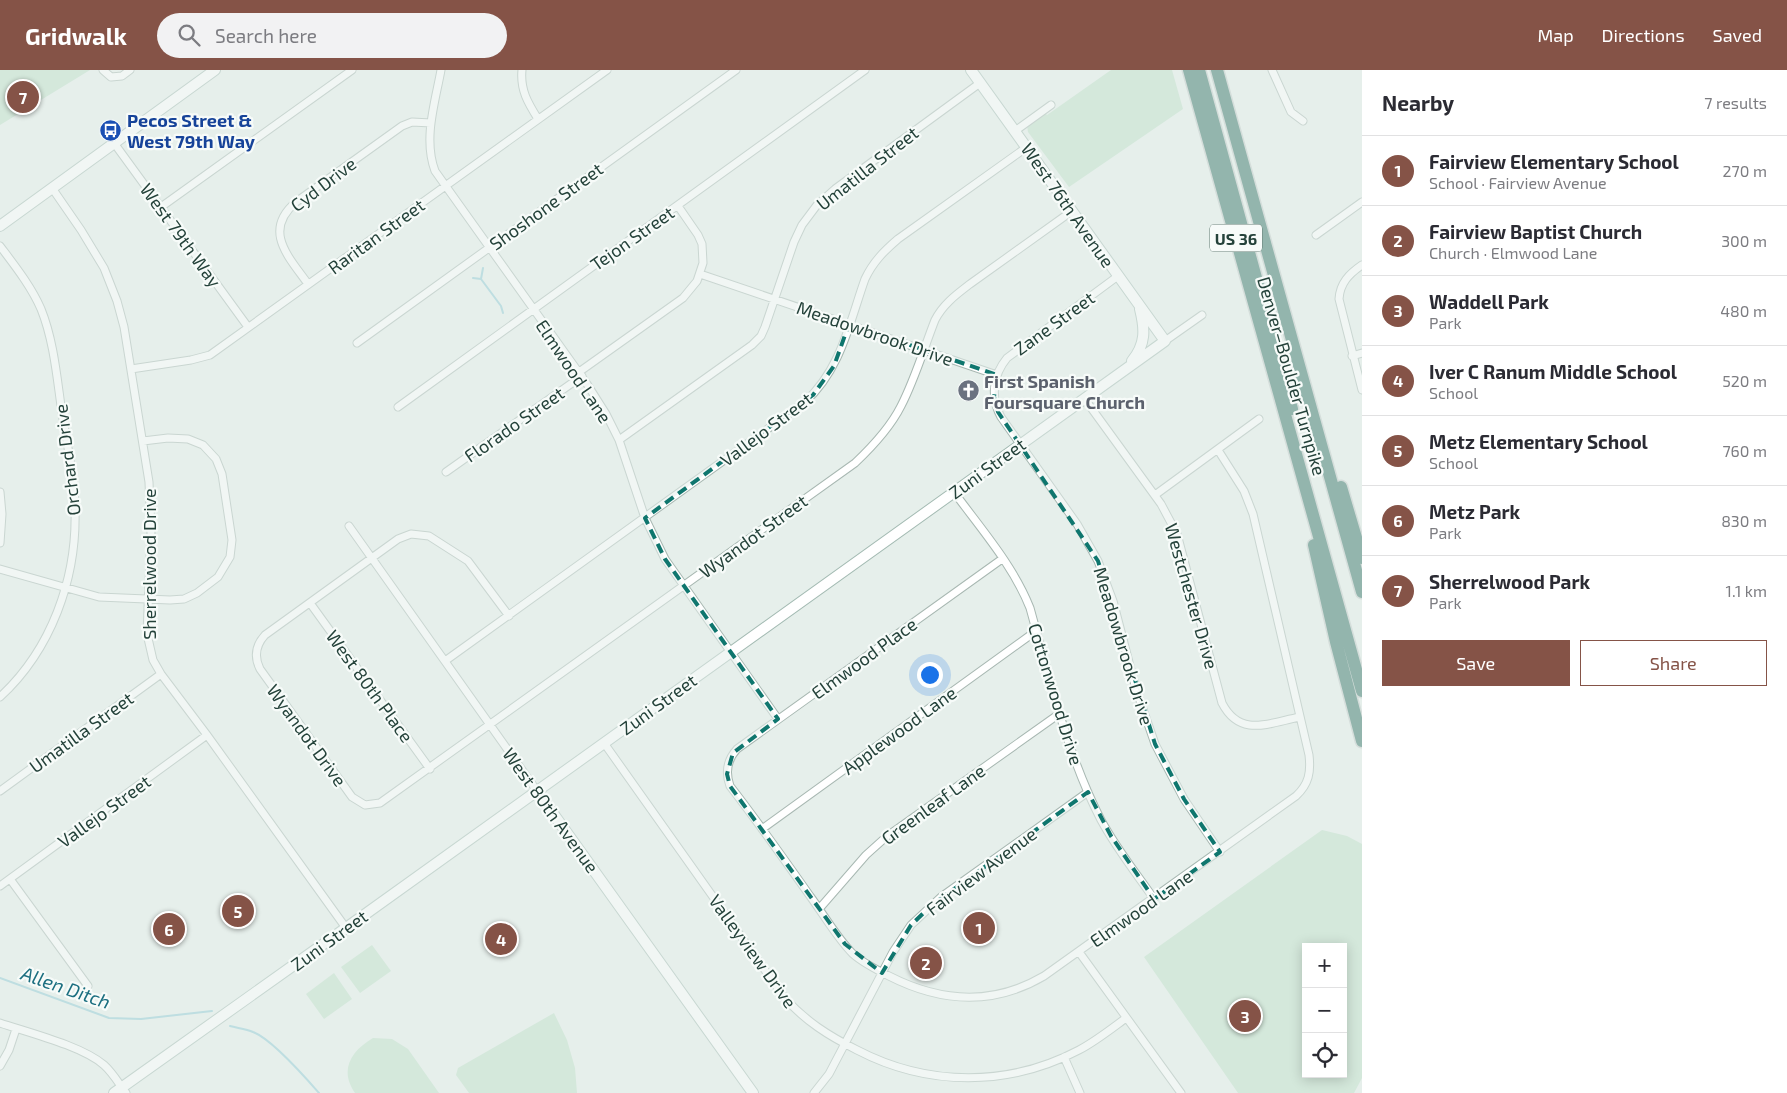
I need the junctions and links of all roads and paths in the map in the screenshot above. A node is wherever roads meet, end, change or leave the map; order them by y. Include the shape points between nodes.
1 (103, 70) edge
2 (130, 70) edge
3 (215, 70) edge
4 (352, 70) edge
5 (441, 70) edge
6 (522, 70) edge
7 (607, 70) edge
8 (736, 70) edge
9 (865, 70) edge
10 (971, 70) edge
11 (1189, 70) edge
12 (1199, 70) edge
13 (1217, 70) edge
14 (1272, 70) edge
15 (980, 83) junction
16 (1050, 105) dead end
17 (538, 119) junction
18 (1303, 121) dead end
19 (431, 123) junction
20 (1015, 131) junction
21 (114, 143) junction
22 (1026, 147) junction
23 (445, 186) junction
24 (52, 188) junction
25 (1362, 202) edge
26 (678, 206) junction
27 (161, 207) junction
28 (1072, 211) junction
29 (0, 226) edge
30 (1316, 235) dead end
31 (0, 246) edge
32 (488, 247) junction
33 (1362, 265) edge
34 (700, 274) junction
35 (1118, 276) junction
36 (308, 284) junction
37 (775, 299) junction
38 (1138, 304) junction
39 (532, 309) junction
40 (1202, 315) dead end
41 (849, 324) junction
42 (248, 327) junction
43 (1289, 331) junction
44 (1165, 341) junction
45 (357, 343) dead end
46 (923, 350) junction
47 (1362, 353) edge
48 (1352, 356) junction
49 (1127, 368) junction
50 (131, 369) junction
51 (580, 374) junction
52 (996, 375) junction
53 (1362, 390) edge
54 (1084, 398) junction
55 (1283, 406) junction
56 (398, 407) dead end
57 (1259, 420) dead end
58 (619, 440) junction
59 (143, 441) junction
60 (1020, 445) junction
61 (1218, 450) junction
62 (446, 472) dead end
63 (0, 492) edge
64 (954, 492) junction
65 (1155, 495) junction
66 (645, 518) junction
67 (349, 526) dead end
68 (0, 543) edge
69 (371, 558) junction
70 (1362, 558) edge
71 (1002, 559) junction
72 (0, 569) edge
73 (684, 586) junction
74 (66, 588) junction
75 (1362, 592) edge
76 (148, 599) junction
77 (310, 603) junction
78 (1338, 603) junction
79 (509, 616) junction
80 (1036, 631) junction
81 (731, 652) junction
82 (445, 661) junction
83 (161, 674) junction
84 (1362, 691) edge
85 (0, 697) edge
86 (1059, 714) junction
87 (1300, 717) junction
88 (778, 719) junction
89 (490, 725) junction
90 (207, 735) junction
91 (1362, 741) edge
92 (604, 744) junction
93 (729, 760) joint
94 (430, 768) junction
95 (0, 791) edge
96 (537, 791) junction
97 (1088, 792) junction
98 (371, 805) joint
99 (762, 829) junction
100 (1220, 852) junction
101 (10, 879) junction
102 (0, 886) edge
103 (1154, 899) junction
104 (819, 909) junction
105 (346, 928) junction
106 (1079, 952) junction
107 (882, 973) junction
108 (88, 986) dead end
109 (1126, 1018) junction
110 (0, 1023) edge
111 (16, 1029) junction
112 (845, 1044) junction
113 (1064, 1057) junction
114 (0, 1066) edge
115 (120, 1091) edge
116 (753, 1093) edge
117 (814, 1093) edge
118 (1080, 1093) edge
119 (1181, 1093) edge

1 - 2 street via 111,77 118,77
3 - 21 street
4 - 27 street
5 - 19 street, Elmwood Lane
6 - 17 street via 524,94
7 - 17 street, Raritan Street
8 - 32 street, Shoshone Street
9 - 26 street, Tejon Street
10 - 15 street, West 76th Avenue
11 - 55 highway, Denver–Boulder Turnpike / US 36
12 - 78 highway via 1288,391
13 - 43 highway, Denver–Boulder Turnpike / US 36
14 - 18 street via 1291,112
15 - 20 street, West 76th Avenue
15 - 37 street, Umatilla Street via 816,205 798,233
16 - 20 street
17 - 23 street, Raritan Street
19 - 23 street, Elmwood Lane via 430,155
19 - 36 street, Cyd Drive via 412,122 402,126 287,210 281,222 281,240
20 - 22 street, West 76th Avenue
21 - 24 street
21 - 27 street, West 79th Way
22 - 28 street, West 76th Avenue
22 - 41 street, Vallejo Street via 881,254 869,270
23 - 32 street, Elmwood Lane
23 - 36 street, Raritan Street
24 - 29 street
24 - 50 street, Sherrelwood Drive via 96,252 111,284 122,318
25 - 30 street
26 - 34 street, Florado Street via 702,244
26 - 39 street, Tejon Street
27 - 42 street, West 79th Way
28 - 35 street, West 76th Avenue
28 - 46 street, Wyandot Street via 947,302 937,315
31 - 74 street, Orchard Drive via 35,297 46,322 53,355 75,500 75,541
32 - 39 street, Elmwood Lane
32 - 45 street, Shoshone Street
33 - 48 street via 1346,278 1339,295
34 - 37 street, Meadowbrook Drive
34 - 51 street, Florado Street via 683,298
35 - 38 street, West 76th Avenue
35 - 52 street, Zane Street via 1014,350
36 - 42 street, Raritan Street
37 - 41 street, Meadowbrook Drive
37 - 58 street, Umatilla Street via 763,332 755,341
38 - 44 street, West 76th Avenue
38 - 49 street via 1144,336 1139,351
39 - 51 street, Elmwood Lane
39 - 56 street, Tejon Street
40 - 44 street, Zuni Street
41 - 46 street, Meadowbrook Drive
41 - 66 street, Vallejo Street via 834,366 813,395
42 - 50 street, Raritan Street via 202,358
43 - 70 highway
43 - 75 highway, Denver–Boulder Turnpike / US 36
44 - 49 street, Zuni Street
46 - 52 street, Meadowbrook Drive
46 - 73 street, Wyandot Street via 901,407 870,448
47 - 48 street
48 - 53 street
49 - 54 street, Zuni Street
50 - 59 street, Sherrelwood Drive
51 - 58 street, Elmwood Lane
51 - 62 street, Florado Street
52 - 60 street, Meadowbrook Drive via 995,402
54 - 60 street, Zuni Street
54 - 65 street, Westchester Drive
55 - 78 highway, Denver–Boulder Turnpike / US 36
55 - 91 highway via 1328,610
57 - 61 street
58 - 66 street, Elmwood Lane
59 - 76 street, Sherrelwood Drive via 150,510
59 - 76 street via 188,439 211,452 220,467 232,540 225,567 218,577 197,593 180,600
60 - 64 street, Zuni Street
60 - 100 street, Meadowbrook Drive via 1077,524 1098,561 1155,744 1184,799
61 - 65 street
61 - 87 street, Elmwood Lane via 1244,491 1253,514
63 - 68 street
64 - 71 street, Cottonwood Drive
64 - 81 street, Zuni Street
65 - 87 street, Westchester Drive via 1177,534 1222,703 1235,720 1249,726
66 - 73 street, Elmwood Lane via 665,559
66 - 79 street, Vallejo Street
67 - 69 street, West 80th Avenue
69 - 77 street
69 - 79 street via 406,536 415,533 429,536 471,564
69 - 82 street, West 80th Avenue
71 - 80 street, Cottonwood Drive via 1024,593
71 - 88 street, Elmwood Place
72 - 74 street
73 - 81 street, Elmwood Lane
73 - 89 street, Wyandot Street
74 - 76 street via 99,597
74 - 85 street, Orchard Drive via 46,637 20,676
76 - 83 street, Sherrelwood Drive via 148,642
77 - 94 street, West 80th Place
77 - 98 street, Wyandot Drive via 265,635 258,644 256,659 348,793 360,803
78 - 84 highway, Denver–Boulder Turnpike / US 36
79 - 82 street, Vallejo Street
80 - 86 street, Cottonwood Drive
80 - 99 street, Applewood Lane
81 - 88 street, Elmwood Lane
81 - 92 street, Zuni Street
82 - 89 street, West 80th Avenue
83 - 90 street, Sherrelwood Drive
83 - 95 street, Umatilla Street
86 - 97 street, Cottonwood Drive
86 - 104 street, Greenleaf Lane via 886,837 850,872
87 - 100 street, Elmwood Lane via 1310,766 1304,788
88 - 93 street, Elmwood Place via 738,749
89 - 94 street, Wyandot Street
89 - 96 street, West 80th Avenue
90 - 101 street, Vallejo Street
90 - 105 street, Sherrelwood Drive
92 - 96 street, Zuni Street
92 - 112 street, Valleyview Drive via 784,997 816,1028
93 - 99 street, Elmwood Lane via 727,774 730,786
94 - 98 street, Wyandot Street via 385,801
96 - 105 street, Zuni Street
96 - 116 street, West 80th Avenue
97 - 103 street, Cottonwood Drive via 1111,836
97 - 107 street, Fairview Avenue via 932,905 906,932
99 - 104 street, Elmwood Lane
100 - 103 street, Elmwood Lane
101 - 102 street, Vallejo Street
101 - 108 street
103 - 106 street, Elmwood Lane
104 - 107 street, Elmwood Lane via 853,954
105 - 115 street, Zuni Street
106 - 107 street, Elmwood Lane via 1038,980 990,996 955,997 932,993
106 - 109 street
107 - 112 street, Fairview Avenue
109 - 113 street, Valleyview Drive via 1091,1043
109 - 119 street
110 - 111 street
111 - 114 street
111 - 115 street via 95,1058 108,1069
112 - 113 street, Valleyview Drive via 892,1066 947,1078 1002,1076 1034,1069
112 - 117 street, Fairview Avenue via 824,1082
113 - 118 street

